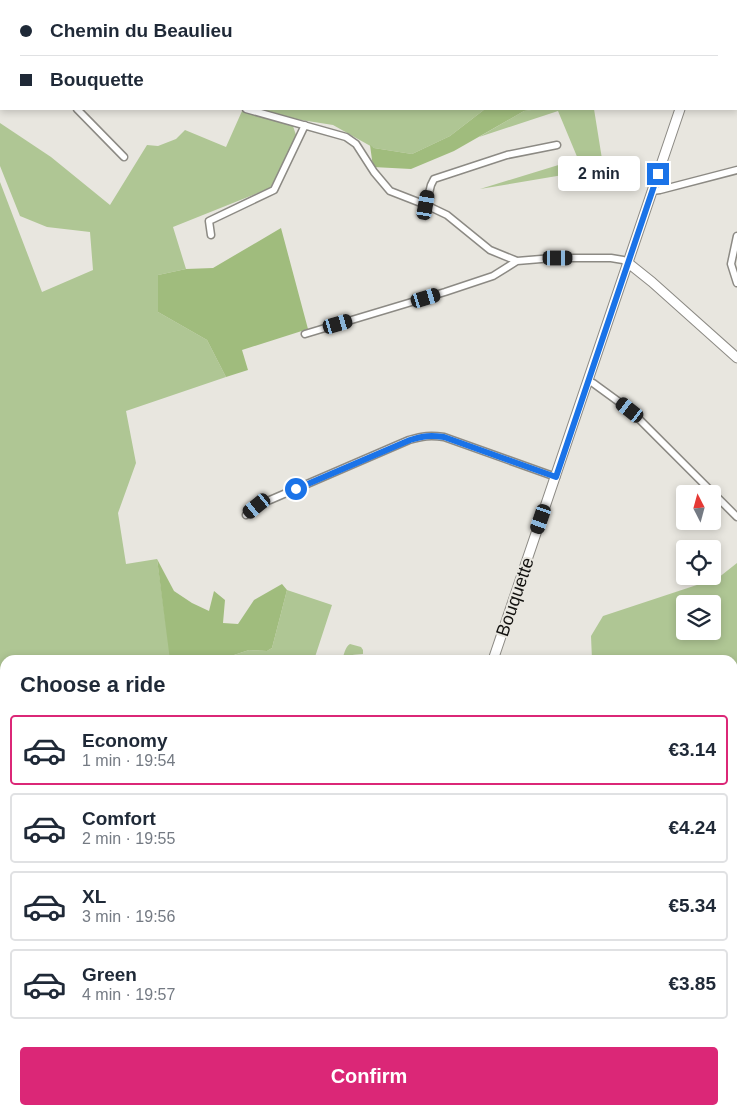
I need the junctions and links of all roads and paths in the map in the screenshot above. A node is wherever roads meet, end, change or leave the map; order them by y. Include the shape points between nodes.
1 (79, 110) edge
2 (249, 110) edge
3 (680, 110) edge
4 (305, 126) junction
5 (557, 145) dead end
6 (124, 157) dead end
7 (737, 170) edge
8 (652, 191) junction
9 (426, 205) junction
10 (211, 235) dead end
11 (737, 236) edge
12 (517, 261) junction
13 (627, 262) junction
14 (737, 283) edge
15 (306, 334) dead end
16 (737, 358) edge
17 (588, 381) junction
18 (556, 477) junction
19 (246, 515) dead end
20 (737, 516) edge
21 (495, 655) edge

1 - 6 street
2 - 4 street
3 - 8 main road, Bouquette
4 - 9 street via 356,144 390,190
4 - 10 street via 274,190 209,221
5 - 9 street via 507,155 434,179
7 - 8 street
8 - 13 main road, Bouquette
9 - 12 street via 447,215 490,250
11 - 14 street via 732,264
12 - 13 street via 610,258
12 - 15 street via 493,276
13 - 16 main road
13 - 17 main road, Bouquette
17 - 18 main road, Bouquette
17 - 20 street via 630,410
18 - 19 street via 432,435 410,440 270,500
18 - 21 main road, Bouquette

